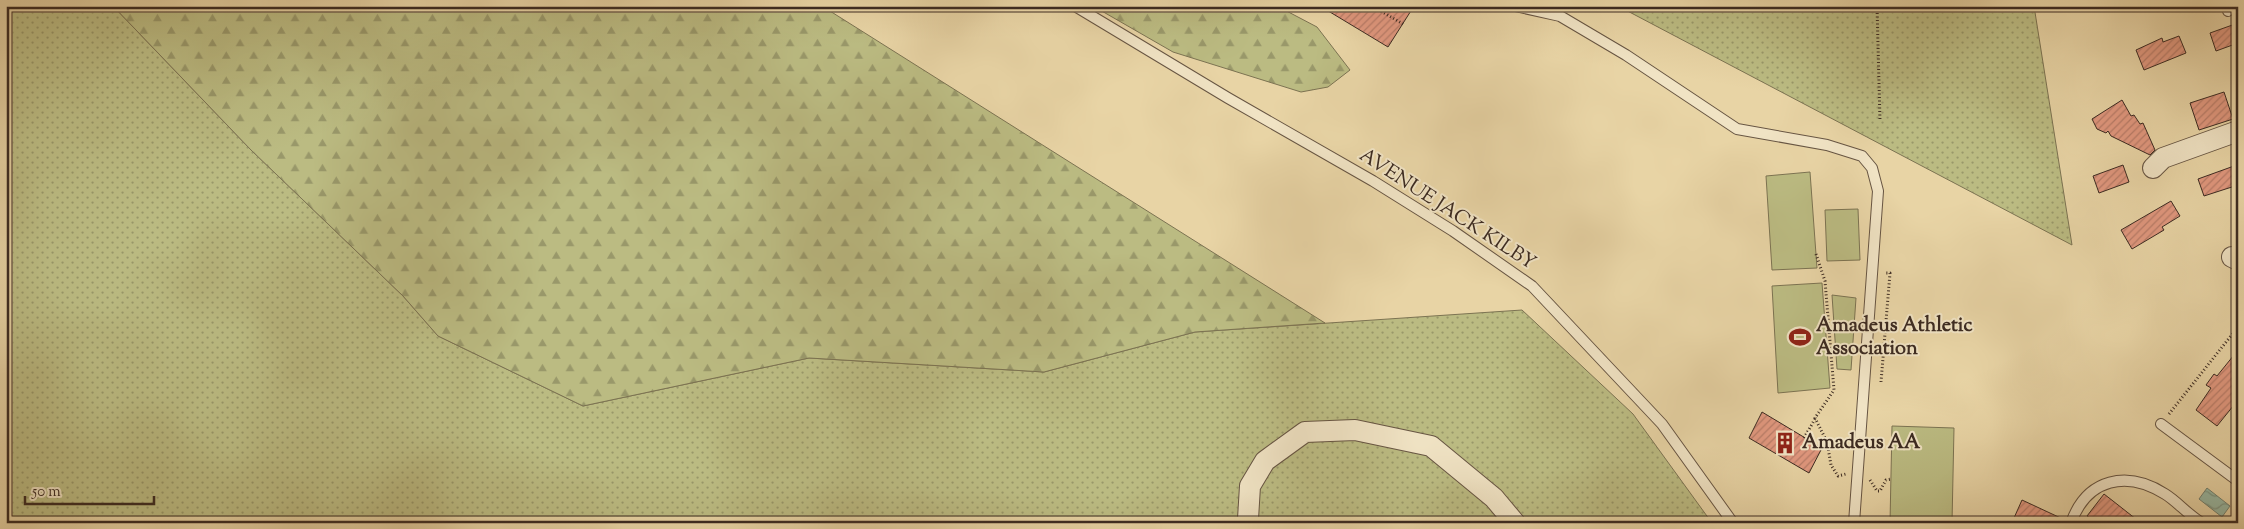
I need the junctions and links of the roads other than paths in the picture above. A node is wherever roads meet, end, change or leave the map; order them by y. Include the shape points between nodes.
1 (1075, 6) edge
2 (1515, 6) edge
3 (2238, 131) edge
4 (2153, 168) dead end
5 (2161, 424) road end
6 (2238, 482) edge
7 (1250, 523) edge
8 (1515, 523) edge
9 (1733, 523) edge
10 (1854, 523) edge
11 (2071, 523) edge
12 (2202, 523) edge

1 - 9 lane, AVENUE JACK KILBY via 1373,181 1532,286 1662,424
2 - 10 lane via 1560,16 1626,55 1737,129 1827,145 1862,156 1872,168 1878,192
3 - 4 street via 2163,158
5 - 6 lane
7 - 8 street via 1250,486 1265,461 1305,432 1355,430 1431,446 1494,498
11 - 12 lane via 2078,507 2092,490 2131,479 2167,495

